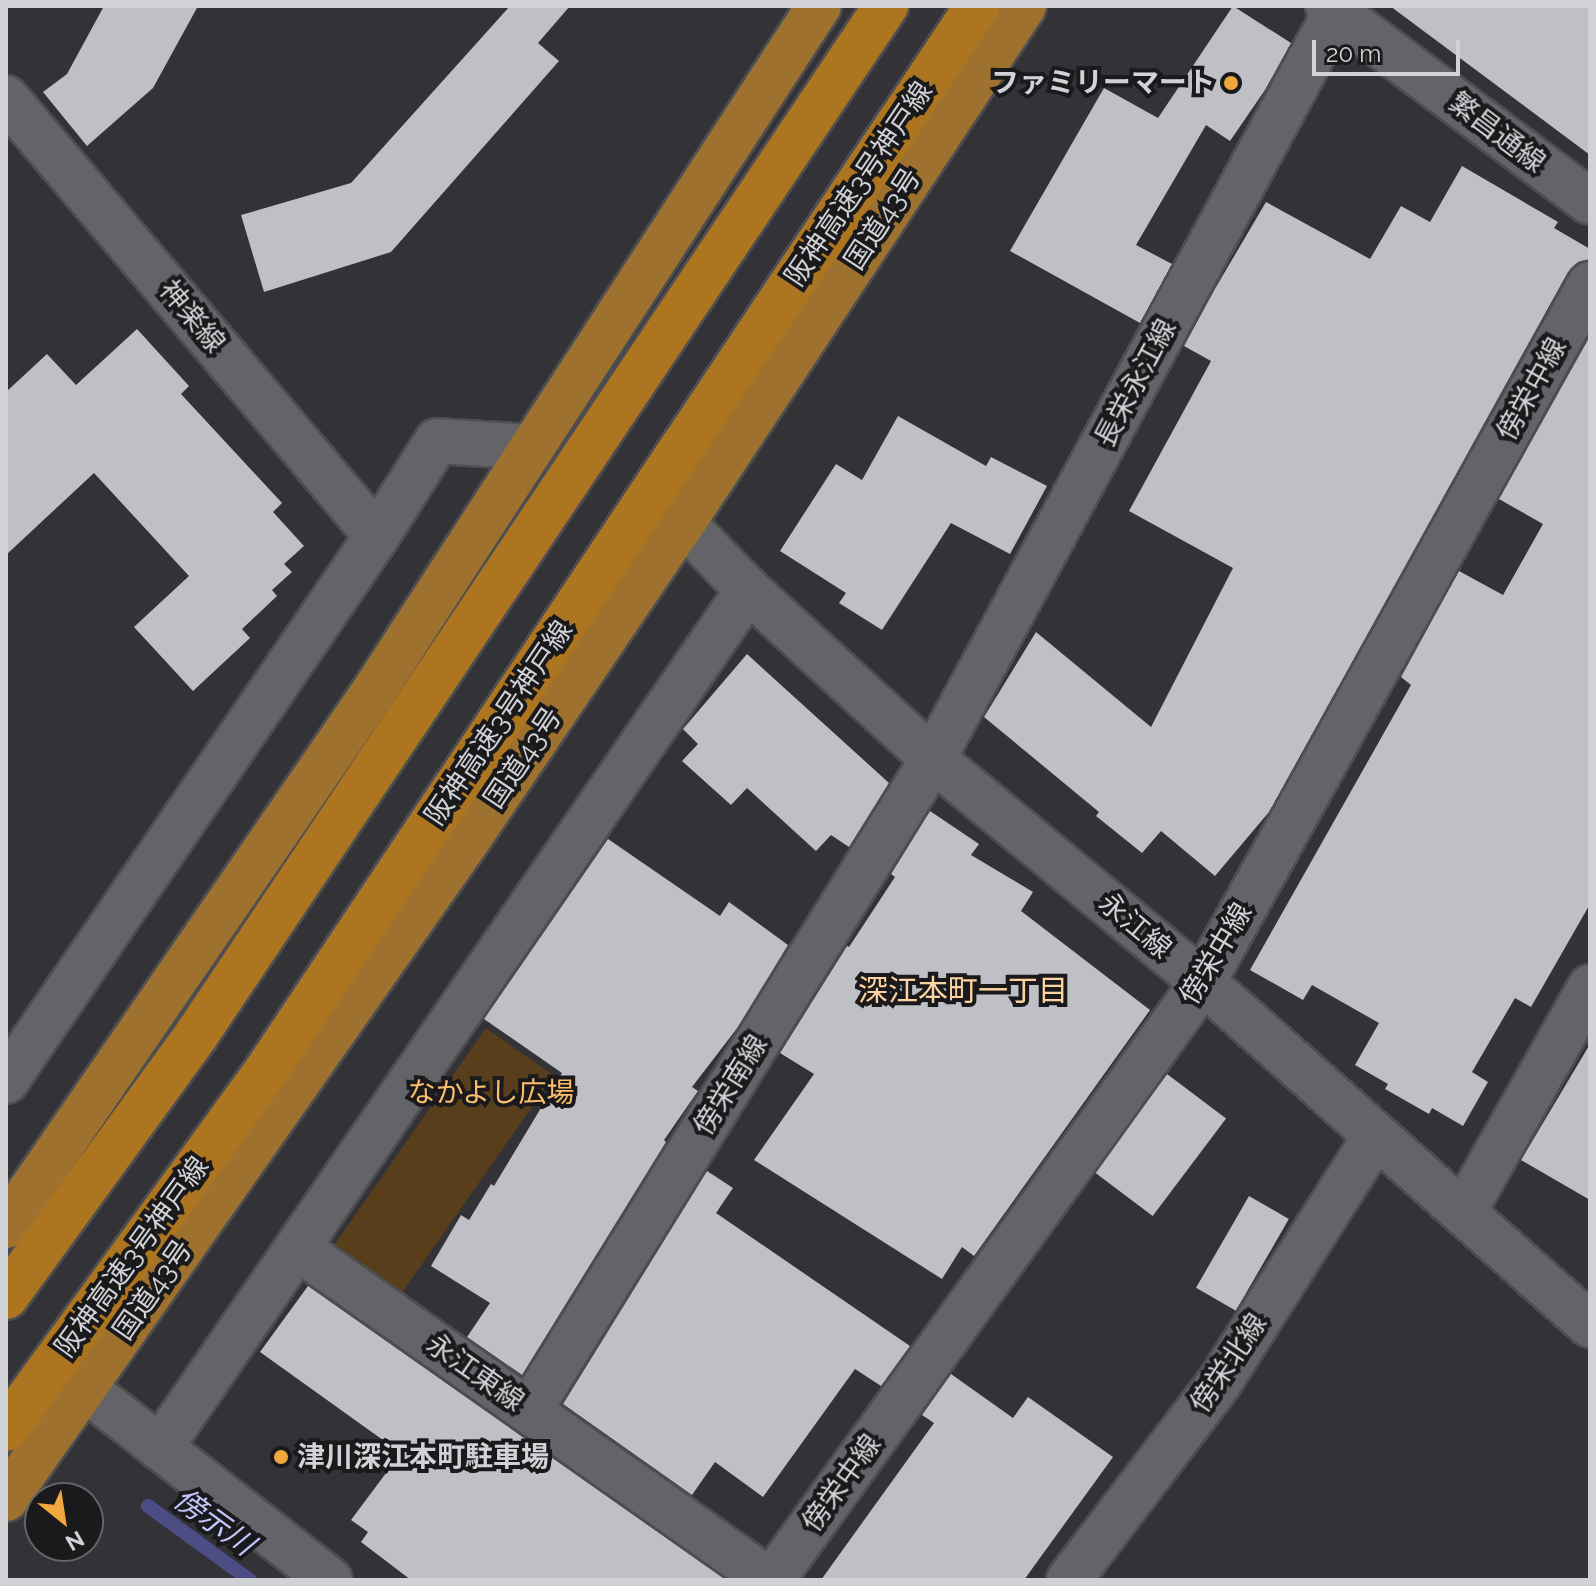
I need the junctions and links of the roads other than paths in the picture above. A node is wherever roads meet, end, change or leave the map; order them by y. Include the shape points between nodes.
1 (819, 6) edge
2 (886, 6) edge
3 (977, 6) edge
4 (1024, 6) edge
5 (1334, 8) edge
6 (6, 98) edge
7 (1590, 202) edge
8 (1590, 284) edge
9 (531, 447) junction
10 (683, 523) junction
11 (377, 536) junction
12 (748, 590) junction
13 (933, 759) junction
14 (1203, 982) junction
15 (1590, 987) edge
16 (6, 1081) edge
17 (1376, 1136) junction
18 (1464, 1211) junction
19 (6, 1226) edge
20 (299, 1249) junction
21 (6, 1297) edge
22 (1590, 1325) edge
23 (84, 1388) junction
24 (529, 1411) junction
25 (6, 1429) edge
26 (160, 1448) junction
27 (6, 1499) edge
28 (330, 1580) edge
29 (771, 1580) edge
30 (1069, 1580) edge

1 - 9 highway
2 - 21 highway via 197,1034
3 - 25 highway, 阪神高速3号神戸線 via 266,1071
4 - 10 highway, 国道43号
5 - 7 street, 繁昌通線
5 - 13 street, 長栄永江線
6 - 11 street, 神楽線
8 - 14 street, 傍栄中線
9 - 11 street via 437,441
9 - 19 highway via 363,707
10 - 12 street, 永江線
10 - 23 highway, 国道43号
11 - 16 street
12 - 13 street, 永江線
12 - 20 street
13 - 14 street, 永江線
13 - 24 street, 傍栄南線
14 - 17 street, 永江線
14 - 29 street, 傍栄中線
15 - 18 street
17 - 18 street, 永江線
17 - 30 street, 傍栄北線 via 1219,1383
18 - 22 street, 永江線
20 - 24 street, 永江東線
20 - 26 street
23 - 26 street
23 - 27 highway, 国道43号
24 - 29 street, 永江東線
26 - 28 street

